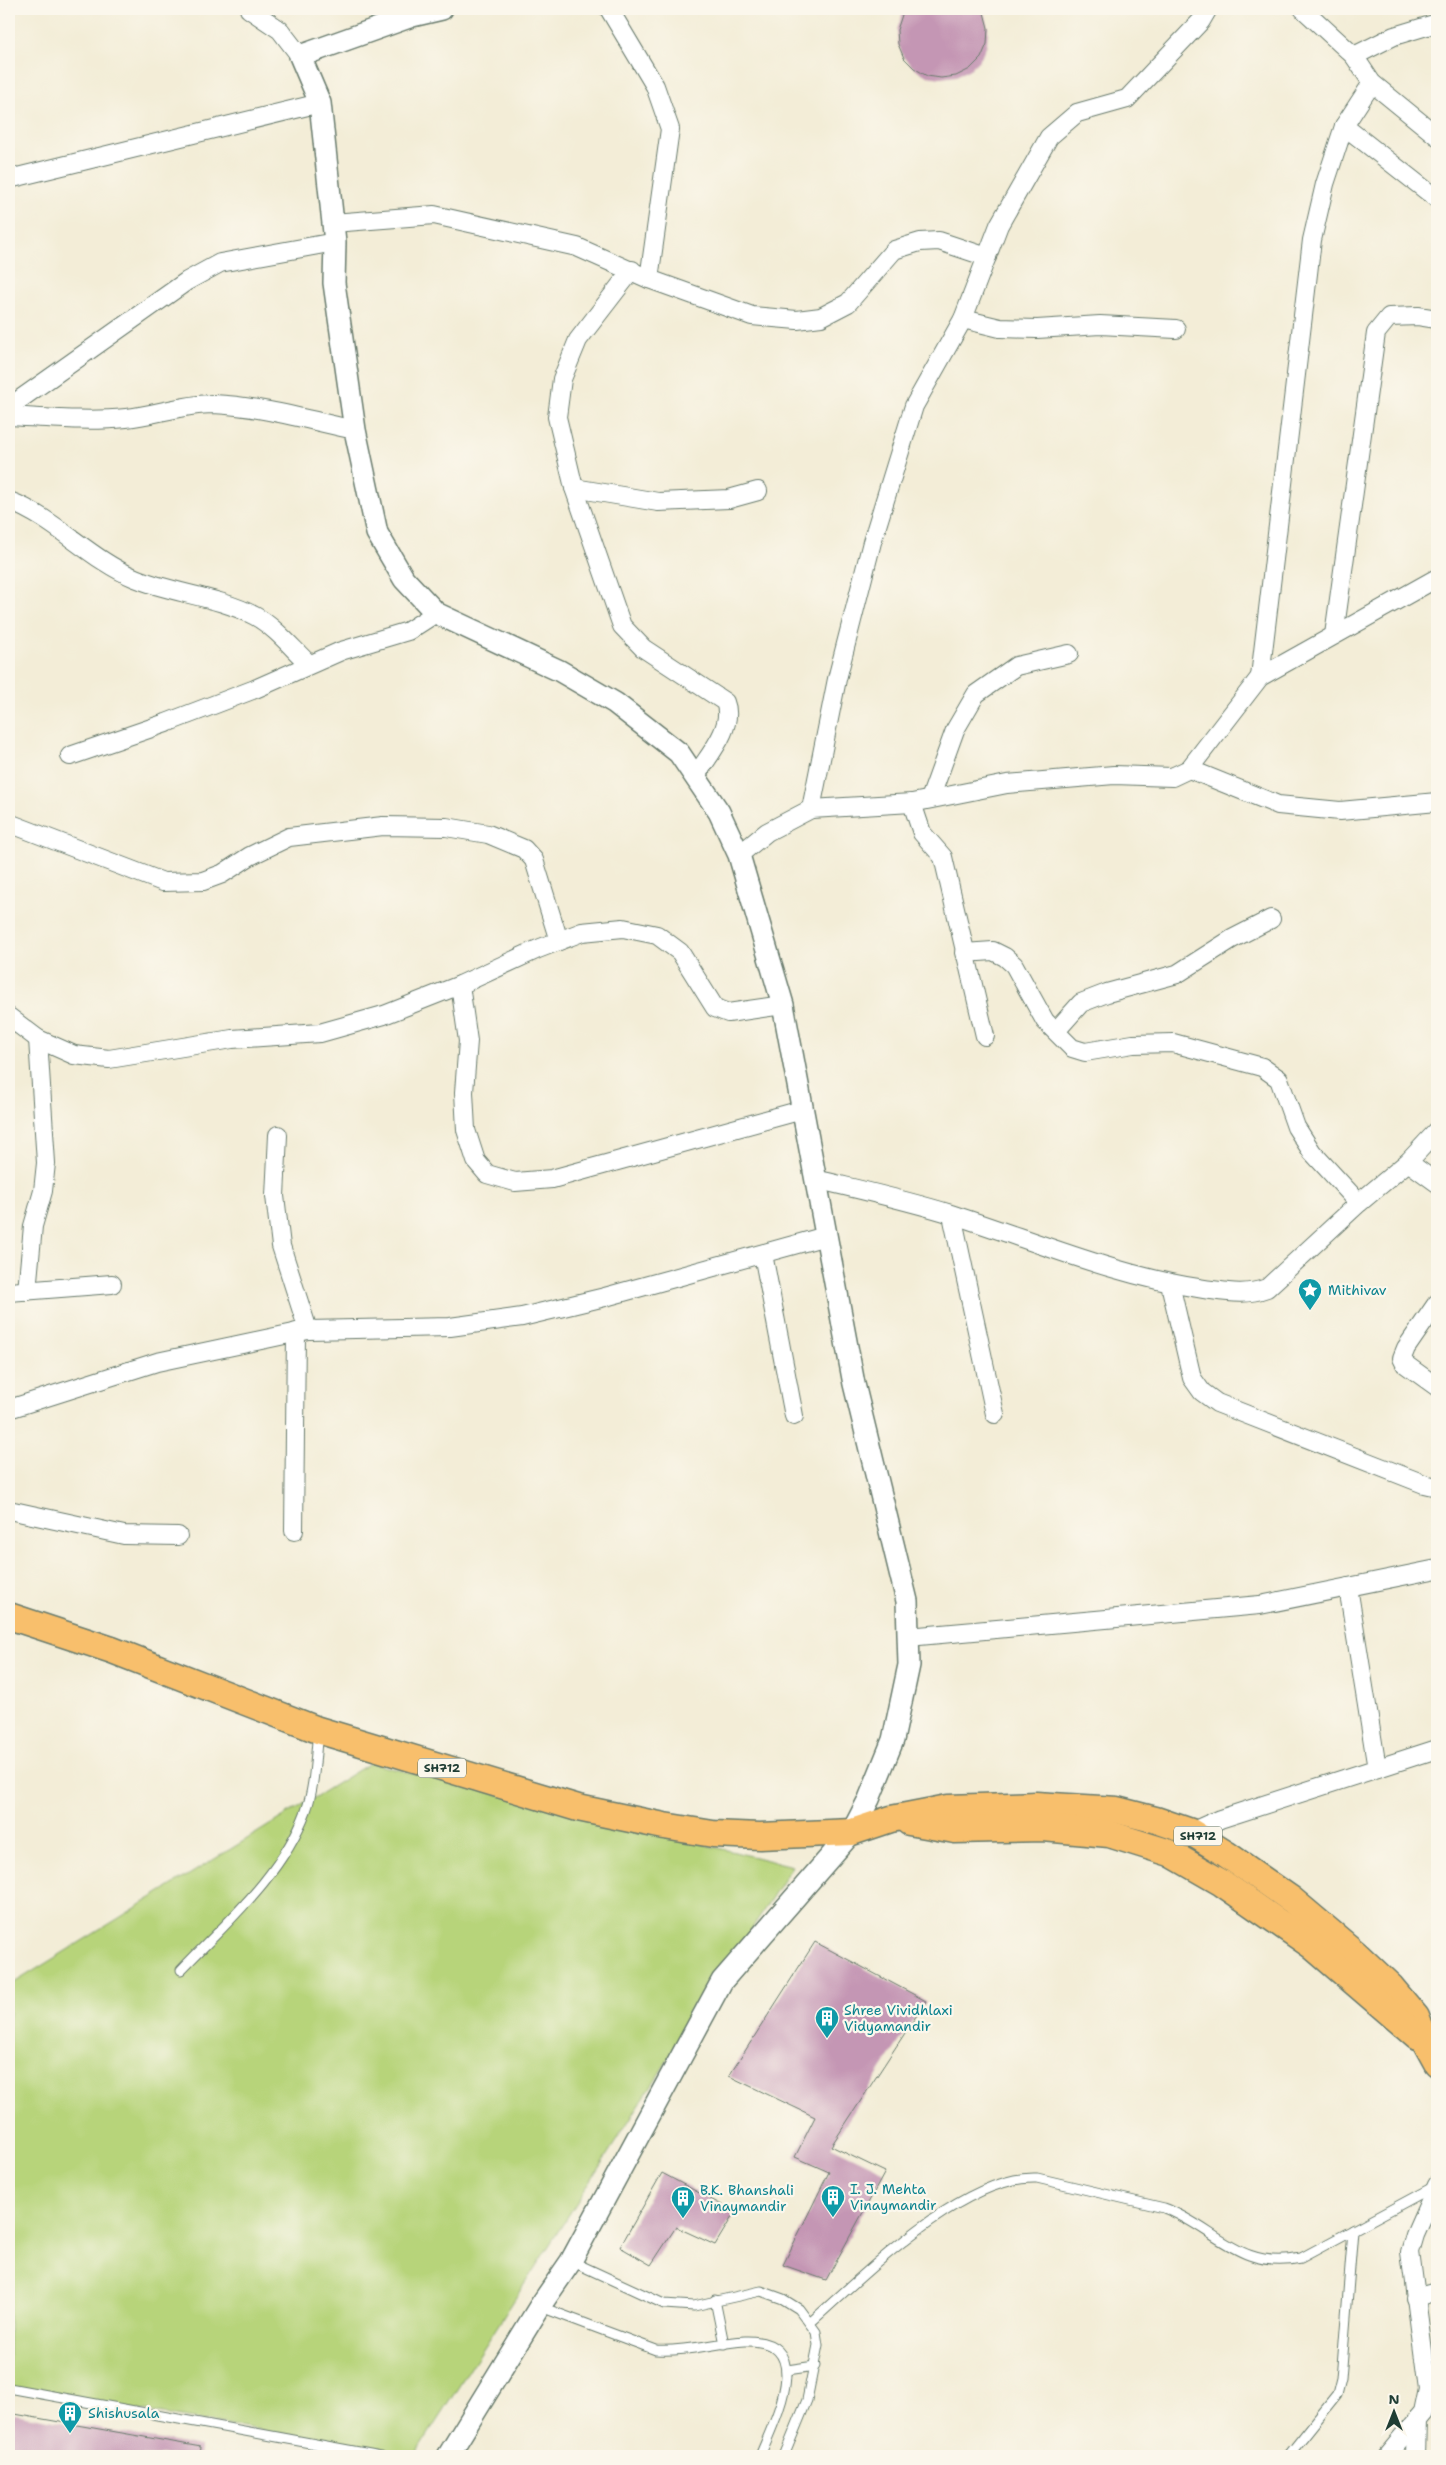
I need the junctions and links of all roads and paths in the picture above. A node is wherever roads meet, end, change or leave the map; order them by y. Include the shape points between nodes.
1 (249, 9) edge
2 (442, 9) edge
3 (609, 9) edge
4 (1208, 9) edge
5 (1303, 9) edge
6 (1437, 23) edge
7 (300, 56) junction
8 (1354, 56) junction
9 (1372, 83) junction
10 (320, 102) junction
11 (1344, 126) junction
12 (1437, 136) edge
13 (9, 179) edge
14 (1437, 199) edge
15 (334, 232) junction
16 (987, 256) junction
17 (632, 270) junction
18 (649, 279) junction
19 (963, 319) junction
20 (1437, 319) edge
21 (1176, 329) dead end
22 (9, 406) edge
23 (9, 416) edge
24 (355, 430) junction
25 (574, 488) junction
26 (758, 491) dead end
27 (9, 501) edge
28 (1437, 578) edge
29 (436, 614) junction
30 (1334, 635) junction
31 (1069, 654) dead end
32 (309, 664) junction
33 (1260, 677) junction
34 (70, 756) dead end
35 (1189, 769) junction
36 (696, 777) junction
37 (930, 799) junction
38 (1437, 802) edge
39 (912, 803) junction
40 (811, 809) junction
41 (9, 823) edge
42 (739, 855) junction
43 (1271, 919) dead end
44 (559, 941) junction
45 (964, 953) junction
46 (460, 985) junction
47 (783, 1005) junction
48 (9, 1017) edge
49 (1056, 1031) junction
50 (985, 1036) dead end
51 (38, 1039) junction
52 (802, 1110) junction
53 (1437, 1131) edge
54 (278, 1135) dead end
55 (1408, 1162) junction
56 (815, 1179) junction
57 (1437, 1183) edge
58 (1359, 1203) junction
59 (952, 1215) junction
60 (826, 1236) junction
61 (763, 1254) junction
62 (112, 1284) dead end
63 (1170, 1284) junction
64 (26, 1291) junction
65 (9, 1292) edge
66 (1437, 1303) edge
67 (302, 1331) junction
68 (1437, 1387) edge
69 (9, 1409) edge
70 (995, 1414) dead end
71 (794, 1416) dead end
72 (1437, 1487) edge
73 (9, 1510) edge
74 (294, 1531) dead end
75 (178, 1536) dead end
76 (1437, 1569) edge
77 (1348, 1587) junction
78 (9, 1616) edge
79 (908, 1637) junction
80 (318, 1730) junction
81 (1437, 1749) edge
82 (1377, 1768) junction
83 (891, 1819) junction
84 (852, 1832) junction
85 (1191, 1832) junction
86 (1170, 1853) junction
87 (181, 1970) dead end
88 (1431, 2053) edge
89 (1437, 2185) edge
90 (1353, 2230) junction
91 (570, 2261) junction
92 (1437, 2292) edge
93 (1415, 2298) junction
94 (715, 2300) junction
95 (540, 2306) junction
96 (811, 2322) junction
97 (724, 2344) junction
98 (815, 2366) junction
99 (787, 2370) junction
100 (9, 2388) edge
101 (1416, 2420) junction
102 (381, 2456) edge
103 (448, 2456) edge
104 (760, 2456) edge
105 (784, 2456) edge
106 (1288, 2456) edge
107 (1386, 2456) edge
108 (1416, 2456) edge

1 - 7 street via 280,30
2 - 7 street via 412,16
3 - 18 street via 655,86 670,129
4 - 16 street via 1201,21 1126,99 1077,113 1049,138 999,225
5 - 8 street
6 - 8 street via 1394,36
7 - 10 street
8 - 9 street
9 - 11 street
9 - 12 street
10 - 13 street
10 - 15 street
11 - 14 street
11 - 33 street via 1325,184 1312,240
15 - 17 street via 434,215 577,248
15 - 22 street via 220,263 187,281
15 - 24 street via 334,283
16 - 18 street via 939,241 920,242 894,250 848,303 821,317 797,320 752,316
16 - 19 street
17 - 18 street
17 - 25 street via 578,340 562,379 557,417
19 - 21 street via 1000,328 1100,325
19 - 40 street via 914,406 874,533 837,679
20 - 30 street via 1390,317 1376,333
23 - 24 street via 93,420 128,418 178,407 213,404
24 - 29 street via 377,533 404,579
25 - 26 street via 658,502 729,499
25 - 36 street via 622,626 643,648 725,702 729,712 726,725
27 - 32 street via 26,507 101,559 136,578 201,596 255,616
28 - 30 street
29 - 32 street via 408,631
29 - 36 street via 560,671 615,703 680,753
30 - 33 street
31 - 37 street via 1016,666 976,694 955,730
32 - 34 street via 166,724
33 - 35 street
35 - 37 street via 1172,777 1114,775 1006,784
35 - 38 street via 1278,805 1340,811
36 - 42 street via 719,812
37 - 39 street
39 - 40 street
39 - 45 street via 922,833 943,858
40 - 42 street via 767,832
41 - 44 street via 163,882 203,881 290,837 383,826 446,827 488,834 524,849 534,860
42 - 47 street
43 - 49 street via 1177,974 1081,1003
44 - 46 street
44 - 47 street via 602,928 623,928 657,935 680,952 715,1008 728,1013
45 - 49 street via 992,952 1005,957 1014,965 1045,1021
45 - 50 street
46 - 51 street via 384,1015 320,1033 232,1039 109,1059 74,1055
46 - 52 street via 468,1041 464,1092 466,1130 476,1160 487,1174 515,1182 552,1180
47 - 52 street
48 - 51 street
49 - 58 street via 1072,1048 1085,1052 1132,1044 1173,1043 1262,1067 1279,1078 1296,1127 1312,1152
51 - 64 street via 46,1163 43,1192 33,1226
52 - 56 street
53 - 55 street
54 - 67 street via 275,1196 282,1246
55 - 57 street
55 - 58 street
56 - 59 street
56 - 60 street
58 - 63 street via 1267,1288 1253,1293 1237,1293
59 - 63 street via 1107,1267
59 - 70 street
60 - 61 street
60 - 79 street via 854,1384 907,1601
61 - 67 street via 605,1298 522,1317 450,1327
61 - 71 street
62 - 64 street
63 - 72 street via 1192,1378 1202,1392 1217,1403
64 - 65 street
66 - 68 street via 1402,1358 1405,1364
67 - 69 street via 156,1362
67 - 74 street
73 - 75 street via 124,1535
76 - 77 street
77 - 79 street via 1260,1605
77 - 82 street
78 - 80 main road, SH712 via 112,1650
79 - 84 street via 909,1664 893,1740
80 - 84 main road, SH712 via 578,1808 664,1826 713,1834 760,1836
80 - 87 lane via 306,1811 288,1851 261,1886
81 - 82 street
82 - 85 street via 1220,1819
83 - 84 main road, SH712
83 - 85 main road, SH712 via 948,1808 1036,1805 1118,1810
83 - 86 main road, SH712 via 955,1830 1043,1828 1110,1834
84 - 91 street via 722,1981
85 - 86 street
85 - 88 main road, SH712 via 1292,1900 1356,1954 1391,1987 1416,2018
86 - 88 main road, SH712 via 1222,1883 1311,1945
89 - 90 lane
89 - 93 street via 1410,2252
90 - 96 lane via 1301,2258 1269,2261 1222,2243 1180,2214 1164,2208 1037,2178 1022,2178 1007,2181 940,2215 905,2239
90 - 106 lane via 1341,2380 1337,2395
91 - 94 lane via 664,2304 694,2306
91 - 95 street
92 - 93 street
93 - 101 street via 1428,2389 1423,2413
94 - 96 lane via 752,2292 769,2293 792,2303
94 - 97 lane
95 - 97 lane via 656,2350
95 - 103 street
96 - 98 lane via 817,2339
97 - 99 lane via 746,2341 765,2344 783,2358
98 - 99 lane
98 - 105 lane via 807,2400
99 - 104 lane via 784,2394
100 - 102 lane
101 - 107 street
101 - 108 street

